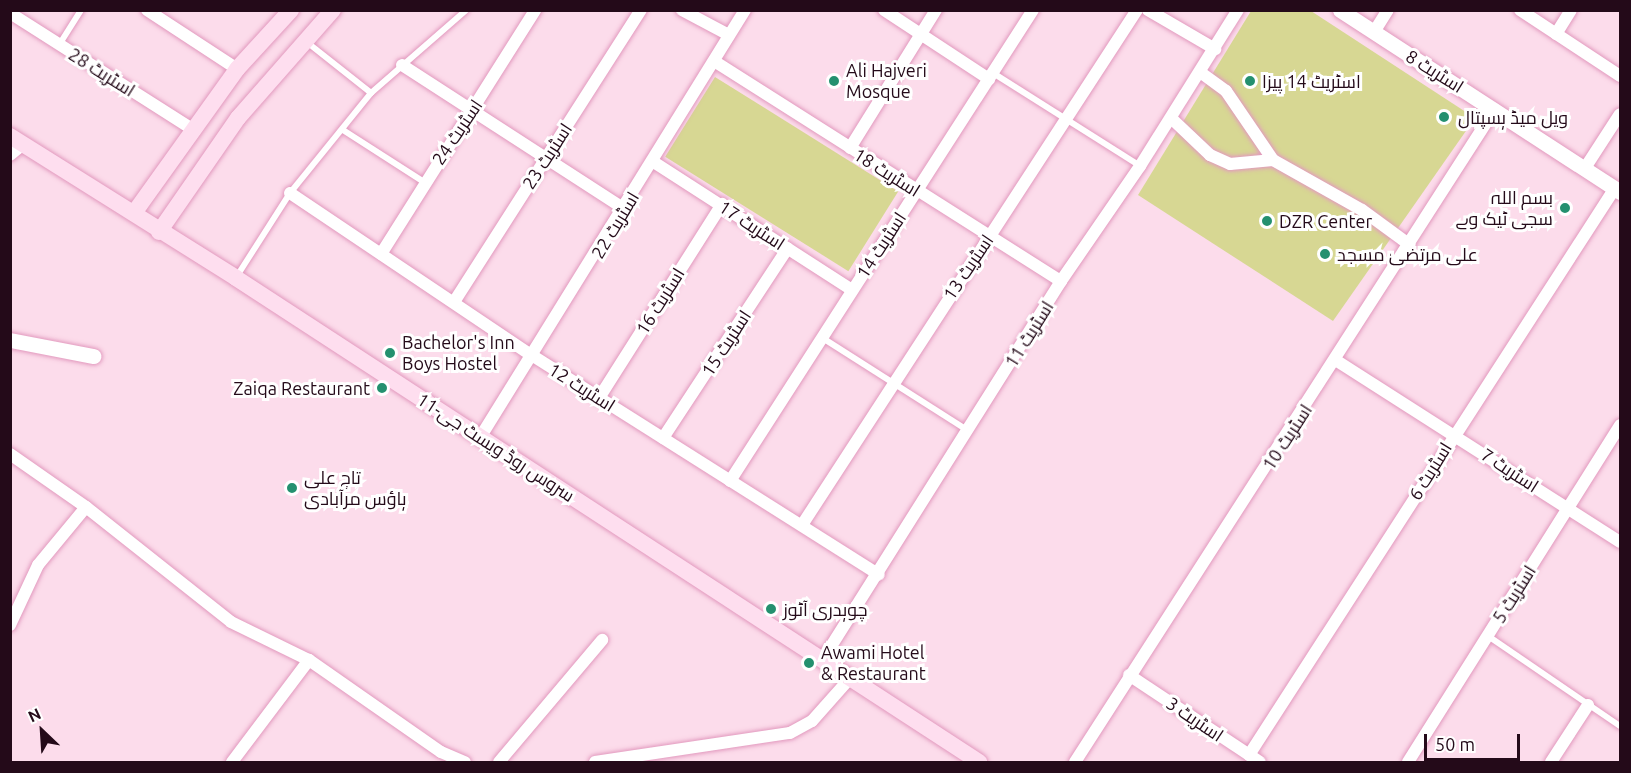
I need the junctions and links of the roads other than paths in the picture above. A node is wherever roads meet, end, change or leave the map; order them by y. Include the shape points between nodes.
1 (81, 10) edge
2 (147, 10) edge
3 (291, 10) edge
4 (333, 10) edge
5 (466, 10) edge
6 (535, 10) edge
7 (641, 10) edge
8 (682, 10) edge
9 (745, 10) edge
10 (884, 10) edge
11 (936, 10) edge
12 (1034, 10) edge
13 (1137, 10) edge
14 (1148, 10) edge
15 (1238, 10) edge
16 (1340, 10) edge
17 (1388, 10) edge
18 (1520, 10) edge
19 (1571, 10) edge
20 (10, 13) edge
21 (1374, 32) junction
22 (921, 34) junction
23 (1556, 34) junction
24 (729, 35) junction
25 (59, 45) junction
26 (314, 47) dead end
27 (1215, 49) junction
28 (714, 61) junction
29 (402, 65) junction
30 (237, 69) junction
31 (1200, 72) junction
32 (991, 76) junction
33 (1620, 76) edge
34 (370, 93) junction
35 (1495, 109) junction
36 (472, 110) junction
37 (1620, 114) edge
38 (1171, 118) junction
39 (1064, 119) junction
40 (343, 130) junction
41 (195, 131) junction
42 (17, 140) edge
43 (850, 148) junction
44 (10, 155) edge
45 (546, 158) junction
46 (1273, 160) junction
47 (652, 161) junction
48 (1140, 166) junction
49 (1585, 168) junction
50 (424, 182) junction
51 (1617, 190) edge
52 (917, 191) junction
53 (290, 193) junction
54 (722, 204) junction
55 (626, 209) junction
56 (134, 213) junction
57 (159, 232) junction
58 (988, 237) junction
59 (1410, 245) junction
60 (788, 248) junction
61 (381, 254) junction
62 (236, 278) junction
63 (1061, 281) junction
64 (852, 290) junction
65 (454, 302) junction
66 (821, 337) junction
67 (10, 340) edge
68 (93, 356) dead end
69 (533, 356) junction
70 (1337, 361) junction
71 (891, 382) junction
72 (599, 398) junction
73 (1620, 425) edge
74 (969, 431) junction
75 (1454, 434) junction
76 (481, 436) junction
77 (663, 438) junction
78 (10, 454) edge
79 (730, 481) junction
80 (86, 507) junction
81 (1568, 507) junction
82 (802, 525) junction
83 (1620, 542) edge
84 (879, 575) junction
85 (10, 625) edge
86 (1488, 636) junction
87 (602, 640) dead end
88 (823, 659) junction
89 (309, 660) junction
90 (1129, 675) junction
91 (851, 677) junction
92 (1588, 705) junction
93 (1620, 726) edge
94 (1249, 755) junction
95 (232, 762) edge
96 (465, 762) edge
97 (499, 762) edge
98 (595, 762) edge
99 (979, 762) edge
100 (1075, 762) edge
101 (1260, 762) edge
102 (1408, 762) edge
103 (1551, 762) edge

1 - 25 lane
2 - 30 street
3 - 30 main road
4 - 57 main road via 238,118
5 - 29 lane
6 - 36 street, اسٹریٹ 24
7 - 45 street, اسٹریٹ 23
8 - 24 street
9 - 24 street, اسٹریٹ 22
10 - 22 street
11 - 22 street
12 - 32 street, اسٹریٹ 14
13 - 39 street, اسٹریٹ 13
14 - 27 street
15 - 27 street, اسٹریٹ 11
16 - 21 street, اسٹریٹ 8
17 - 21 street
18 - 23 street
19 - 23 street
20 - 25 street, اسٹریٹ 28
21 - 35 street, اسٹریٹ 8
22 - 32 street
22 - 43 street
23 - 33 street
24 - 28 street, اسٹریٹ 22
25 - 41 street, اسٹریٹ 28
26 - 34 lane
27 - 31 street, اسٹریٹ 11
28 - 43 street, اسٹریٹ 18
28 - 47 street, اسٹریٹ 22
29 - 34 lane
29 - 36 street
30 - 41 main road
31 - 38 street, اسٹریٹ 11
31 - 46 street via 1232,99
32 - 39 lane
32 - 52 street, اسٹریٹ 14
34 - 40 lane
35 - 49 street, اسٹریٹ 8
35 - 59 street, اسٹریٹ 10
36 - 45 street
36 - 50 street, اسٹریٹ 24
37 - 49 street
38 - 46 street via 1210,155 1230,164
38 - 48 street, اسٹریٹ 11
39 - 48 lane
39 - 58 street, اسٹریٹ 13
40 - 50 lane
40 - 53 lane
41 - 56 main road
42 - 44 street
42 - 56 main road, سروس روڈ ویسٹ جی-11
43 - 52 street, اسٹریٹ 18
45 - 55 street
45 - 65 street, اسٹریٹ 23
46 - 59 street via 1362,210
47 - 54 street, اسٹریٹ 17
47 - 55 street, اسٹریٹ 22
48 - 63 street, اسٹریٹ 11
49 - 51 street, اسٹریٹ 8
50 - 61 street, اسٹریٹ 24
51 - 75 street, اسٹریٹ 6
52 - 58 street, اسٹریٹ 18
52 - 64 street, اسٹریٹ 14
53 - 61 street, اسٹریٹ 12
53 - 62 lane
54 - 60 street, اسٹریٹ 17
54 - 72 street, اسٹریٹ 16
55 - 69 street, اسٹریٹ 22
56 - 57 main road, سروس روڈ ویسٹ جی-11
57 - 62 main road, سروس روڈ ویسٹ جی-11
58 - 63 street, اسٹریٹ 18
58 - 71 street, اسٹریٹ 13
59 - 70 street, اسٹریٹ 10
60 - 64 street, اسٹریٹ 17
60 - 77 street, اسٹریٹ 15
61 - 65 street, اسٹریٹ 12
62 - 76 main road, سروس روڈ ویسٹ جی-11
63 - 74 street, اسٹریٹ 11
64 - 66 street, اسٹریٹ 14
65 - 69 street, اسٹریٹ 12
66 - 71 lane
66 - 79 street, اسٹریٹ 14
67 - 68 street
69 - 72 street, اسٹریٹ 12
69 - 76 street, اسٹریٹ 22
70 - 75 street, اسٹریٹ 7
70 - 90 street, اسٹریٹ 10
71 - 74 lane
71 - 82 street, اسٹریٹ 13
72 - 77 street, اسٹریٹ 12
73 - 81 street, اسٹریٹ 5
74 - 84 street, اسٹریٹ 11
75 - 81 street, اسٹریٹ 7
75 - 94 street, اسٹریٹ 6
76 - 88 main road, سروس روڈ ویسٹ جی-11
77 - 79 street, اسٹریٹ 12
78 - 80 street
79 - 82 street, اسٹریٹ 12
80 - 85 street via 38,565
80 - 89 street via 231,622
81 - 83 street, اسٹریٹ 7
81 - 86 street, اسٹریٹ 5
82 - 84 street, اسٹریٹ 12
84 - 88 street, اسٹریٹ 11
86 - 92 lane
86 - 102 street, اسٹریٹ 5
87 - 97 street
88 - 91 main road, سروس روڈ ویسٹ جی-11
89 - 95 street
89 - 96 street via 441,752
90 - 94 street, اسٹریٹ 3
90 - 100 street, اسٹریٹ 10
91 - 98 street via 812,721 790,733
91 - 99 main road, سروس روڈ ویسٹ جی-11
92 - 93 lane
92 - 103 street
94 - 101 street, اسٹریٹ 3

